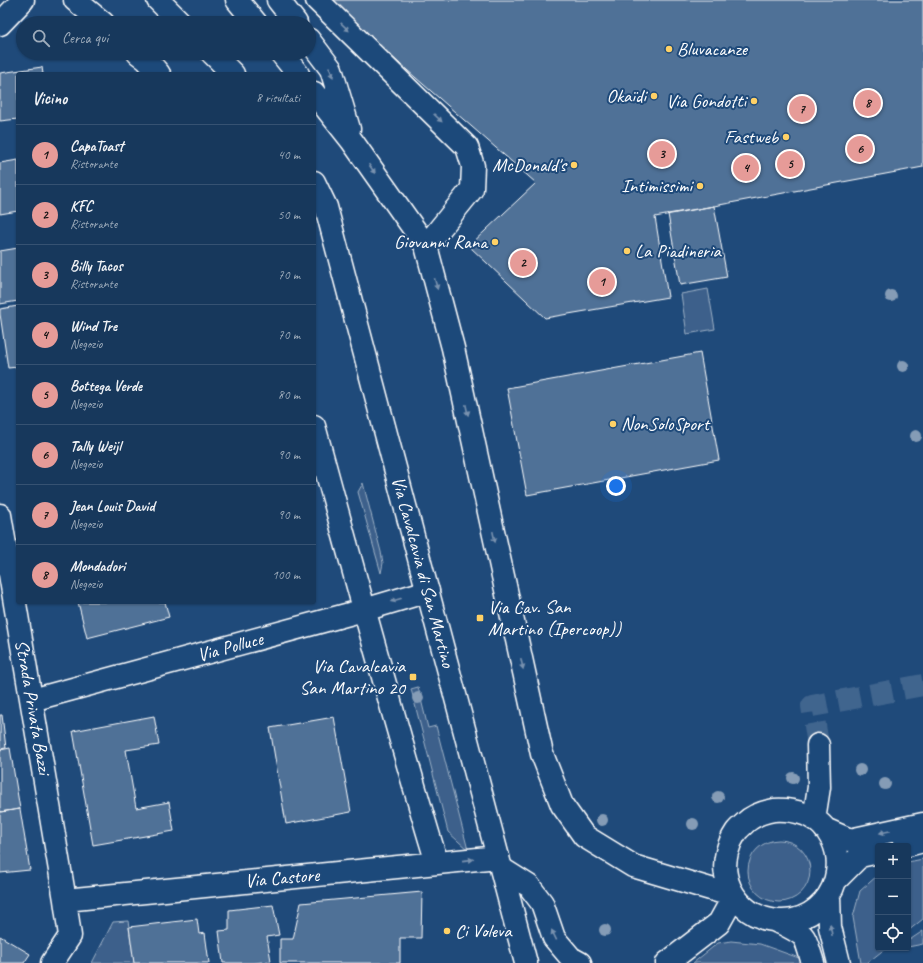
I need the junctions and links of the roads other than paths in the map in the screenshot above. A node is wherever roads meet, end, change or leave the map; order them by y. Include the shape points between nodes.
1 (23, 0) edge
2 (76, 0) edge
3 (158, 0) edge
4 (237, 0) edge
5 (278, 0) edge
6 (317, 0) edge
7 (95, 16) edge
8 (174, 16) edge
9 (250, 16) edge
10 (291, 16) edge
11 (0, 24) edge
12 (316, 49) edge
13 (147, 60) edge
14 (219, 60) edge
15 (287, 60) edge
16 (157, 72) edge
17 (231, 72) edge
18 (296, 72) edge
19 (316, 96) edge
20 (352, 141) junction
21 (316, 186) edge
22 (426, 246) junction
23 (316, 433) edge
24 (0, 515) edge
25 (428, 591) junction
26 (364, 610) junction
27 (32, 700) junction
28 (818, 745) tunnel mouth
29 (819, 824) junction
30 (923, 824) edge
31 (923, 841) edge
32 (911, 844) edge
33 (875, 853) edge
34 (437, 863) junction
35 (500, 863) junction
36 (832, 888) junction
37 (734, 896) junction
38 (65, 900) junction
39 (769, 920) junction
40 (719, 923) junction
41 (52, 963) edge
42 (526, 963) edge
43 (580, 963) edge
44 (667, 963) edge
45 (813, 963) edge
46 (839, 963) edge

1 - 11 street
2 - 7 street
3 - 8 street
4 - 9 street
5 - 10 street
6 -> 22 street via 467,147 473,166 472,189
12 -> 20 street via 331,69
13 - 16 street
14 - 17 street
15 - 18 street
19 - 20 street
20 -> 22 street
21 - 25 street, Via Cavalcavia di San Martino via 326,207
22 -> 37 street via 454,348 542,754 562,805 584,836 633,866
23 - 26 street
24 - 27 street, Strada Privata Bazzi
25 -> 26 street, Via Polluce
25 - 35 street, Via Cavalcavia di San Martino
26 - 27 street, Via Polluce
26 - 34 street
27 - 38 street, Strada Privata Bazzi
28 - 29 street
30 -> 29 street via 850,840
29 - 36 street via 831,838 838,858 838,870
29 - 37 street via 798,812 781,809 764,812 748,820 736,832 728,847 726,875
31 - 32 street
33 - 36 street via 860,856
34 -> 35 street, Via Castore
34 - 38 street, Via Castore
35 - 42 street, Via Cavalcavia di San Martino
43 -> 35 street via 571,958 554,938 542,903 529,886
36 - 39 street via 819,907 807,915 793,920
46 -> 36 street via 830,927
37 - 39 street via 746,909
37 - 40 street
38 - 41 street, Strada Privata Bazzi via 70,936
39 - 40 street
39 - 45 street via 803,936
40 - 44 street

